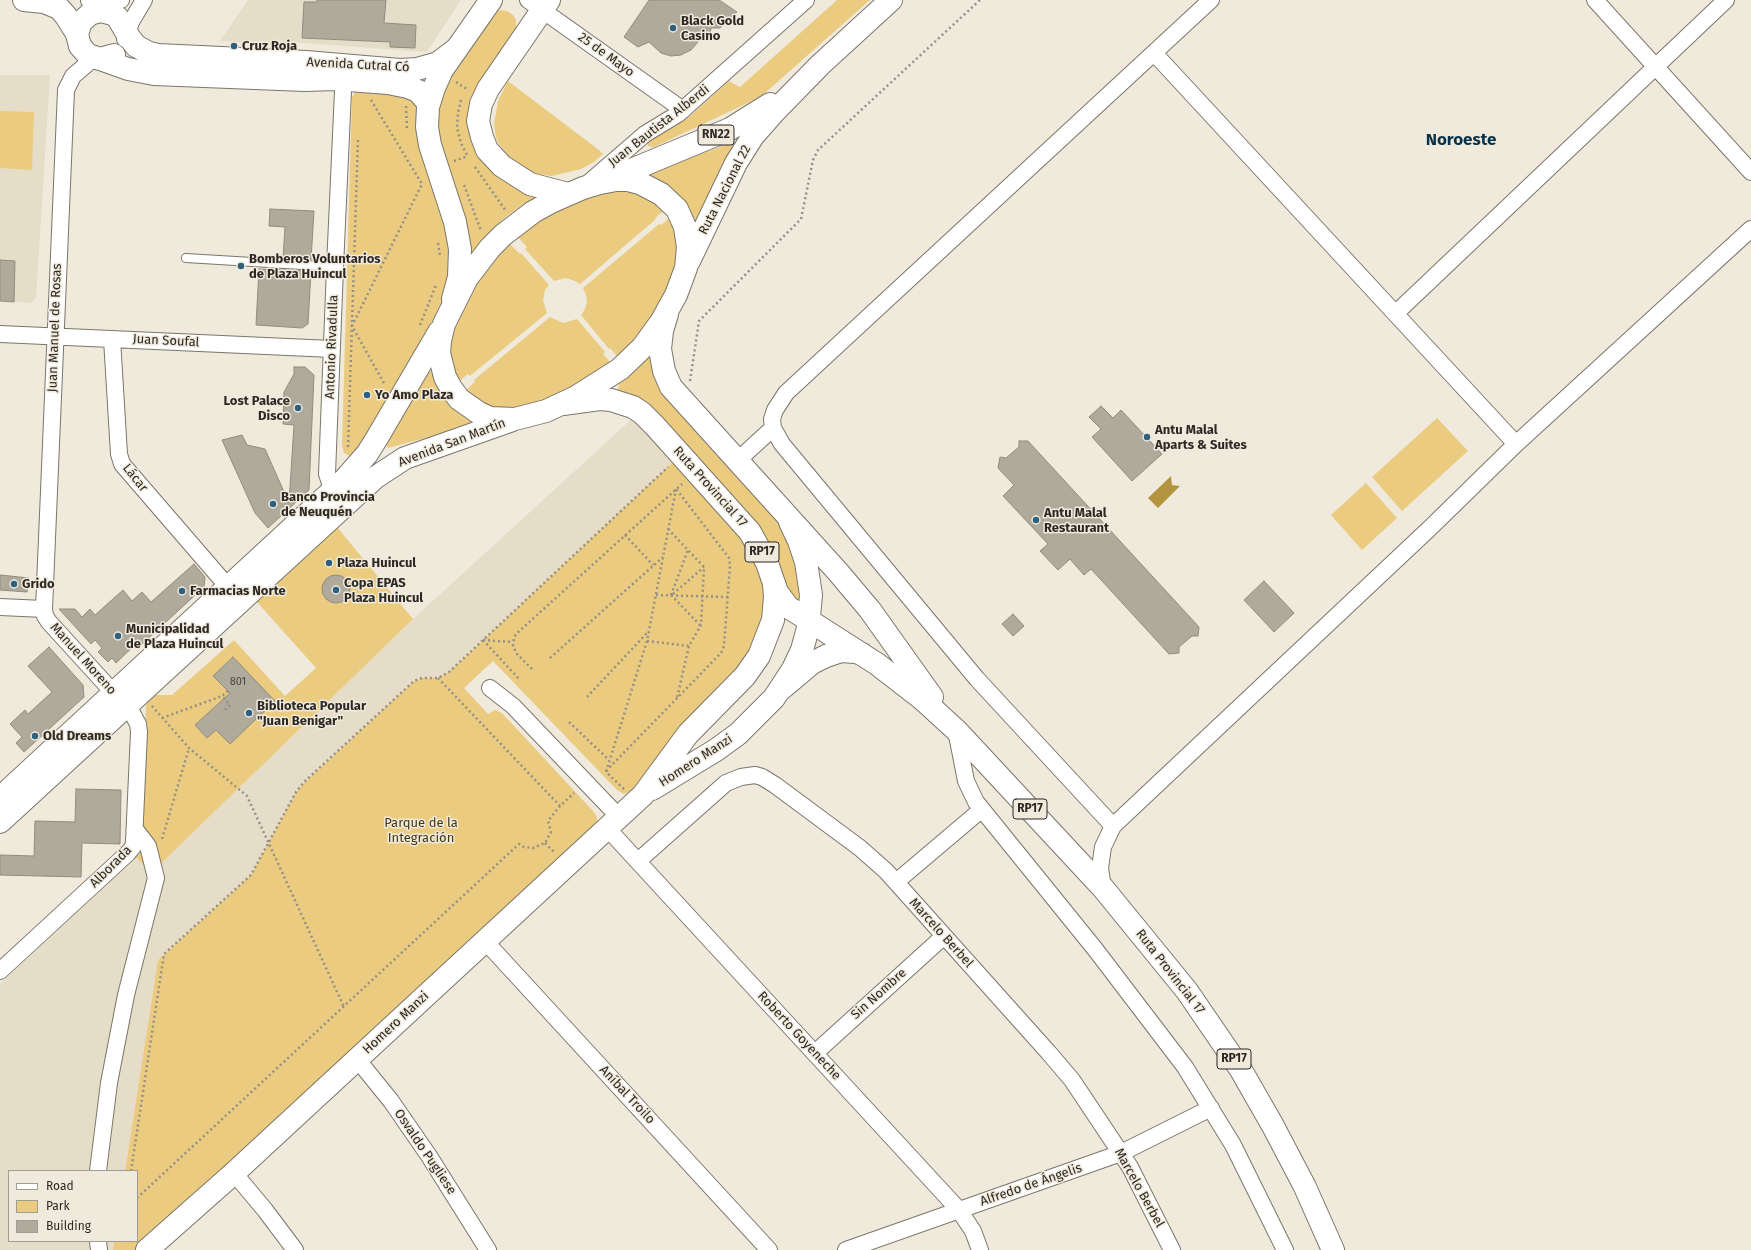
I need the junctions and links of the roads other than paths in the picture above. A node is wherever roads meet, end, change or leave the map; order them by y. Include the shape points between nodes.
1 (24, 0) edge
2 (144, 0) edge
3 (491, 0) edge
4 (806, 0) edge
5 (891, 0) edge
6 (1211, 0) edge
7 (1595, 0) edge
8 (1726, 0) edge
9 (540, 3) edge
10 (112, 17) edge
11 (77, 34) junction
12 (455, 50) junction
13 (1154, 53) junction
14 (97, 58) junction
15 (820, 65) junction
16 (1655, 67) junction
17 (344, 73) junction
18 (429, 104) junction
19 (683, 110) junction
20 (1751, 172) edge
21 (584, 188) junction
22 (1751, 229) edge
23 (186, 258) dead end
24 (335, 267) junction
25 (686, 268) junction
26 (668, 309) junction
27 (1396, 312) junction
28 (447, 316) junction
29 (0, 334) edge
30 (55, 336) junction
31 (112, 339) junction
32 (332, 349) junction
33 (560, 405) junction
34 (515, 420) junction
35 (773, 428) junction
36 (1516, 444) junction
37 (737, 461) junction
38 (340, 497) junction
39 (782, 510) junction
40 (774, 584) junction
41 (228, 588) junction
42 (0, 607) edge
43 (44, 609) junction
44 (809, 621) junction
45 (864, 655) junction
46 (490, 688) dead end
47 (781, 689) junction
48 (120, 700) junction
49 (956, 730) junction
50 (635, 792) junction
51 (0, 798) edge
52 (982, 810) junction
53 (0, 822) edge
54 (613, 822) junction
55 (1113, 826) junction
56 (135, 829) junction
57 (638, 861) junction
58 (896, 882) junction
59 (1103, 888) junction
60 (944, 936) junction
61 (485, 940) junction
62 (0, 971) edge
63 (815, 1053) junction
64 (357, 1059) junction
65 (1211, 1108) junction
66 (1121, 1153) junction
67 (98, 1170) edge
68 (234, 1173) junction
69 (959, 1210) junction
70 (148, 1250) edge
71 (295, 1250) edge
72 (488, 1250) edge
73 (769, 1250) edge
74 (846, 1250) edge
75 (980, 1250) edge
76 (1172, 1250) edge
77 (1284, 1250) edge
78 (1333, 1250) edge

1 - 11 main road, Avenida Cutral Có via 44,2 58,8
2 - 10 street
3 - 12 main road
4 - 19 street, Juan Bautista Alberdi
5 - 15 main road, Ruta Nacional 22 / RN22
6 - 13 street
7 - 16 street
8 - 16 street
9 - 19 street, 25 de Mayo
9 - 21 main road via 484,96 479,112 479,129 496,161 523,180 538,187
10 - 11 main road via 81,22
10 - 14 main road via 118,52 113,56
10 - 17 main road, Avenida Cutral Có via 140,49 158,55
11 - 14 main road, Avenida Cutral Có via 83,51
12 - 17 main road, Avenida Cutral Có via 438,63 417,69
12 - 18 main road via 442,70
13 - 27 street
13 - 35 street via 786,393 775,410
14 - 17 main road, Avenida Cutral Có via 128,69 154,74 305,80
14 - 30 street, Juan Manuel de Rosas via 73,76 66,90
15 - 21 main road, Ruta Nacional 22 / RN22 via 757,113 730,129
15 - 25 main road, Ruta Nacional 22 / RN22 via 771,115 744,149
16 - 20 street
16 - 27 street
17 - 18 main road, Avenida Cutral Có via 408,87 418,91
17 - 24 street, Antonio Rivadulla
18 - 28 main road via 427,126 430,145 455,222 460,249 459,276
19 - 21 street, Juan Bautista Alberdi via 645,134
21 - 25 main road, RN22 via 628,180 661,194 677,209 685,227 688,248
21 - 28 main road, RN22 via 533,212 503,235 467,278
22 - 36 street
23 - 24 lane
24 - 32 street, Antonio Rivadulla
25 - 26 main road, RN22
26 - 33 main road, RN22 via 645,343 620,369 592,389
26 - 37 main road, Ruta Provincial 17 / RP17 via 660,349 667,379 682,401
27 - 36 street
28 - 34 main road, RN22 via 439,353 445,377 451,388 459,399 479,414 490,418
28 - 38 main road, Avenida San Martín / RN22
29 - 30 street, Juan Soufal
30 - 31 street, Juan Soufal
30 - 43 street, Juan Manuel de Rosas
31 - 32 street, Juan Soufal
31 - 41 street, Lácar via 119,454 122,464
32 - 38 street, Antonio Rivadulla via 328,474 331,486
33 - 34 main road, RN22
33 - 40 main road, Ruta Provincial 17 / RP17 via 600,399 611,400 633,407 642,413 750,532 762,552
34 - 38 main road, Avenida San Martín / RN22 via 405,458
35 - 37 street
35 - 55 street via 782,444 977,679
36 - 55 street
37 - 39 main road, Ruta Provincial 17 / RP17
38 - 41 main road, Avenida San Martín / RN22
38 - 48 main road, Avenida San Martín / RN22
39 - 44 main road, Homero Manzi via 795,531 806,562 811,595
39 - 49 main road, Ruta Provincial 17 / RP17 via 859,597
40 - 44 main road, Ruta Provincial 17 / RP17 via 788,607
40 - 50 main road, Homero Manzi via 773,620 759,656 744,676
41 - 48 main road, Avenida San Martín / RN22
42 - 43 street
43 - 48 street, Manuel Moreno via 49,622
44 - 45 main road, Ruta Provincial 17 / RP17
44 - 47 main road, Homero Manzi via 798,660
45 - 47 main road via 849,651 826,656 804,669
45 - 49 main road, Ruta Provincial 17 / RP17 via 907,686
46 - 54 street, Roberto Goyeneche via 513,706
47 - 50 main road, Homero Manzi via 758,715 727,742
48 - 51 main road, Avenida San Martín / RN22
48 - 53 main road, Avenida San Martín / RN22
48 - 56 street, Alborada via 134,717 139,732
49 - 52 street via 966,781
49 - 59 main road, Ruta Provincial 17 / RP17
50 - 54 main road, Homero Manzi
52 - 58 street
52 - 65 street via 1127,989 1185,1067
54 - 57 street, Roberto Goyeneche
54 - 61 main road, Homero Manzi
55 - 59 street via 1103,847 1100,868
56 - 62 street, Alborada via 131,850
56 - 67 street via 148,846 156,878 126,995 109,1083
57 - 58 street, Marcelo Berbel via 719,788 734,779 755,775 769,780 846,838 873,859
57 - 63 street, Roberto Goyeneche
58 - 60 street, Marcelo Berbel
59 - 78 main road, Ruta Provincial 17 / RP17 via 1187,991 1241,1070 1305,1187
60 - 63 street, Sin Nombre
60 - 66 street, Marcelo Berbel via 1061,1067
61 - 64 main road, Homero Manzi
61 - 73 street, Aníbal Troilo
63 - 69 street, Roberto Goyeneche
64 - 68 main road, Homero Manzi
64 - 72 street, Osvaldo Pugliese via 391,1101 422,1146
65 - 66 street, Alfredo de Ángelis
65 - 77 street via 1233,1145
66 - 69 street, Alfredo de Ángelis
66 - 76 street, Marcelo Berbel via 1138,1181
68 - 70 main road, Homero Manzi
68 - 71 street
69 - 74 street, Alfredo de Ángelis
69 - 75 street, Roberto Goyeneche via 974,1231

